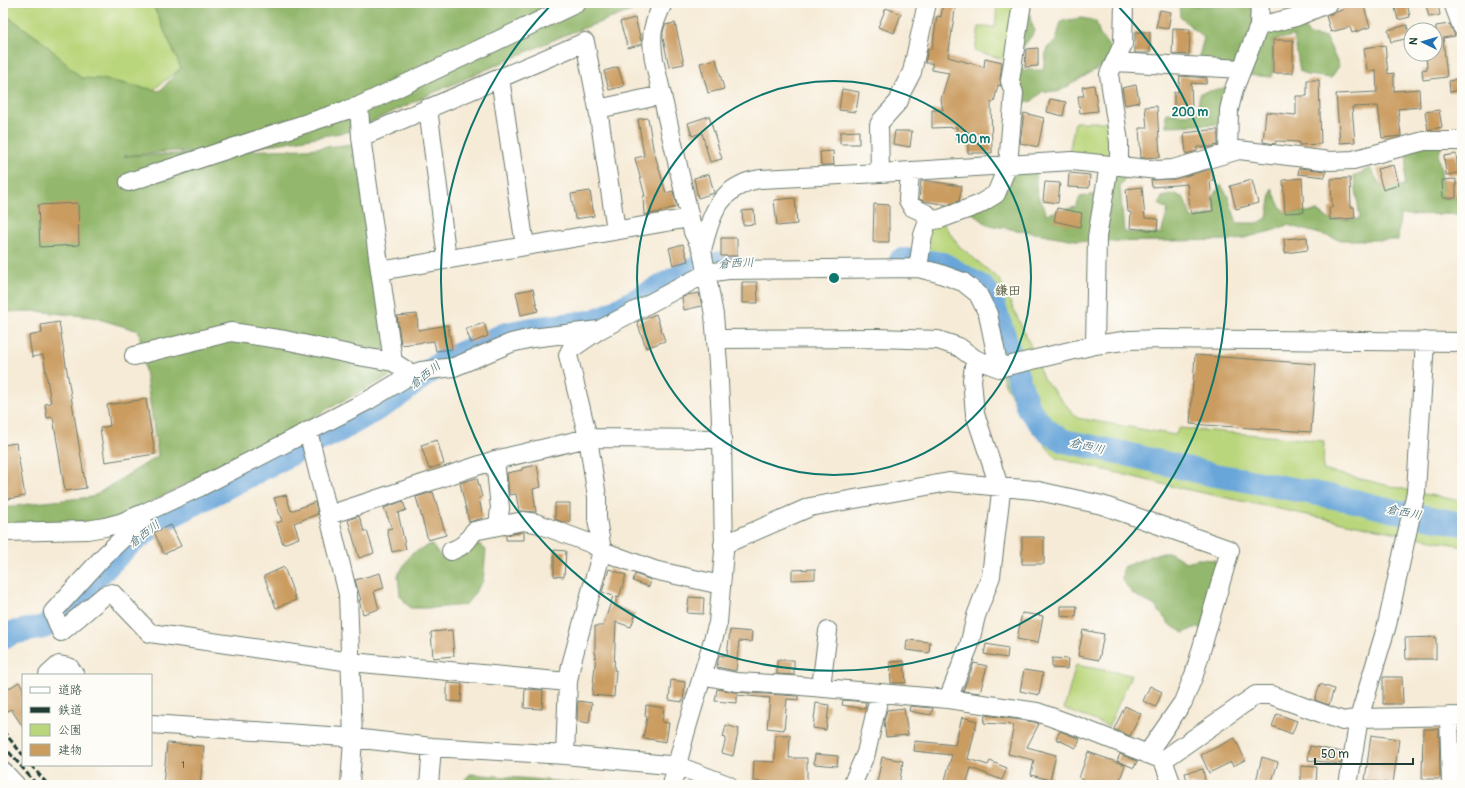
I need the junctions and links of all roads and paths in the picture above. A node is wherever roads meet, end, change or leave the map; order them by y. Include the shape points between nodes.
1 (577, 3) edge
2 (663, 3) edge
3 (927, 3) edge
4 (1022, 3) edge
5 (1124, 3) edge
6 (1260, 3) edge
7 (1329, 3) edge
8 (1453, 3) edge
9 (1259, 26) junction
10 (1462, 27) edge
11 (1115, 62) junction
12 (1242, 69) junction
13 (500, 78) junction
14 (662, 95) junction
15 (359, 106) junction
16 (428, 108) junction
17 (598, 109) junction
18 (361, 136) junction
19 (1462, 141) edge
20 (1228, 153) junction
21 (1008, 165) junction
22 (1114, 166) junction
23 (910, 171) junction
24 (880, 173) junction
25 (129, 182) dead end
26 (690, 218) junction
27 (928, 221) junction
28 (616, 230) junction
29 (525, 246) junction
30 (702, 250) junction
31 (447, 259) junction
32 (918, 268) junction
33 (380, 270) junction
34 (707, 273) junction
35 (599, 330) junction
36 (716, 339) junction
37 (1425, 341) junction
38 (1462, 342) edge
39 (1095, 345) junction
40 (134, 356) dead end
41 (975, 359) junction
42 (393, 362) junction
43 (1004, 367) junction
44 (412, 374) junction
45 (308, 432) junction
46 (588, 438) junction
47 (722, 439) junction
48 (495, 460) junction
49 (999, 486) junction
50 (144, 513) junction
51 (329, 514) junction
52 (498, 526) junction
53 (3, 532) edge
54 (724, 544) junction
55 (451, 551) dead end
56 (602, 551) junction
57 (721, 585) junction
58 (828, 631) dead end
59 (351, 662) junction
60 (49, 674) edge
61 (74, 674) edge
62 (702, 675) junction
63 (568, 682) junction
64 (821, 687) junction
65 (880, 692) junction
66 (948, 699) junction
67 (1456, 716) edge
68 (1359, 718) junction
69 (152, 724) edge
70 (353, 738) junction
71 (432, 747) junction
72 (565, 755) junction
73 (1155, 757) junction
74 (678, 766) junction
75 (3, 771) edge
76 (16, 785) edge
77 (350, 785) edge
78 (429, 785) edge
79 (672, 785) edge
80 (728, 785) edge
81 (852, 785) edge
82 (1172, 785) edge
83 (1348, 785) edge
84 (1452, 785) edge

1 - 15 street
2 - 14 street via 652,28 652,44
3 - 24 street via 912,72 899,101 879,125
4 - 21 street via 1010,81 1014,93
5 - 11 street via 1123,44
6 - 9 street
7 - 9 street via 1296,17
8 - 10 street
9 - 12 street
11 - 12 street
11 - 22 street via 1110,74 1119,142
12 - 20 street via 1229,110
13 - 16 street
13 - 17 street via 585,42
13 - 29 street
14 - 17 street
14 - 26 street
15 - 18 street
15 - 25 street
16 - 18 street
16 - 31 street
17 - 28 street
18 - 33 street
19 - 20 street via 1424,141 1353,160 1330,161 1239,150
20 - 22 street via 1173,169
21 - 22 street via 1072,161
21 - 23 street
21 - 27 street via 996,194 978,205
22 - 39 street via 1097,237
23 - 24 street
23 - 27 street via 908,200 912,207 927,214
24 - 30 street via 761,179 742,184 722,197 709,222
26 - 28 street
26 - 30 street via 693,232
27 - 32 street via 923,234
28 - 29 street
29 - 31 street
30 - 34 street
31 - 33 street
32 - 34 street via 728,270
32 - 43 street via 963,282 978,294 988,314
33 - 42 street
34 - 35 street
34 - 36 street
35 - 44 street via 532,338 511,343 454,367 421,370
35 - 46 street via 571,349 568,355
36 - 41 street via 938,340 959,347
36 - 47 street
37 - 38 street
37 - 39 street via 1160,339
37 - 68 street via 1416,492 1387,625
39 - 43 street
40 - 42 street via 231,332
41 - 43 street
41 - 49 street via 972,380 975,414
42 - 44 street
44 - 45 street
45 - 50 street
45 - 51 street
46 - 47 street
46 - 48 street
46 - 56 street
47 - 54 street
48 - 51 street
48 - 52 street via 500,508
49 - 54 street via 949,482 810,507
49 - 66 street via 1001,492 991,576 976,616 969,646
49 - 73 street via 1034,490 1102,505 1230,550 1194,675
50 - 53 street via 112,525 87,530
50 - 59 street via 143,519 104,556 53,612 61,632 105,595 112,593 150,633
51 - 59 street via 348,594
52 - 55 street via 474,531 467,542
52 - 56 street via 522,521 536,523 592,544
54 - 57 street
56 - 57 street via 654,570
56 - 63 street
57 - 62 street via 718,623
58 - 64 street
59 - 63 street
59 - 70 street
60 - 61 street via 60,665 68,667
62 - 64 street via 736,682
62 - 74 street
63 - 72 street
64 - 65 street
65 - 66 street
65 - 81 street via 866,753
66 - 73 street via 1037,712
67 - 68 street
67 - 84 street
68 - 73 street via 1343,722 1271,696 1256,695
68 - 83 street
69 - 70 street
70 - 71 street
70 - 77 street
71 - 72 street
71 - 78 street
72 - 74 street
73 - 82 street
74 - 79 street
74 - 80 street
75 - 76 street

